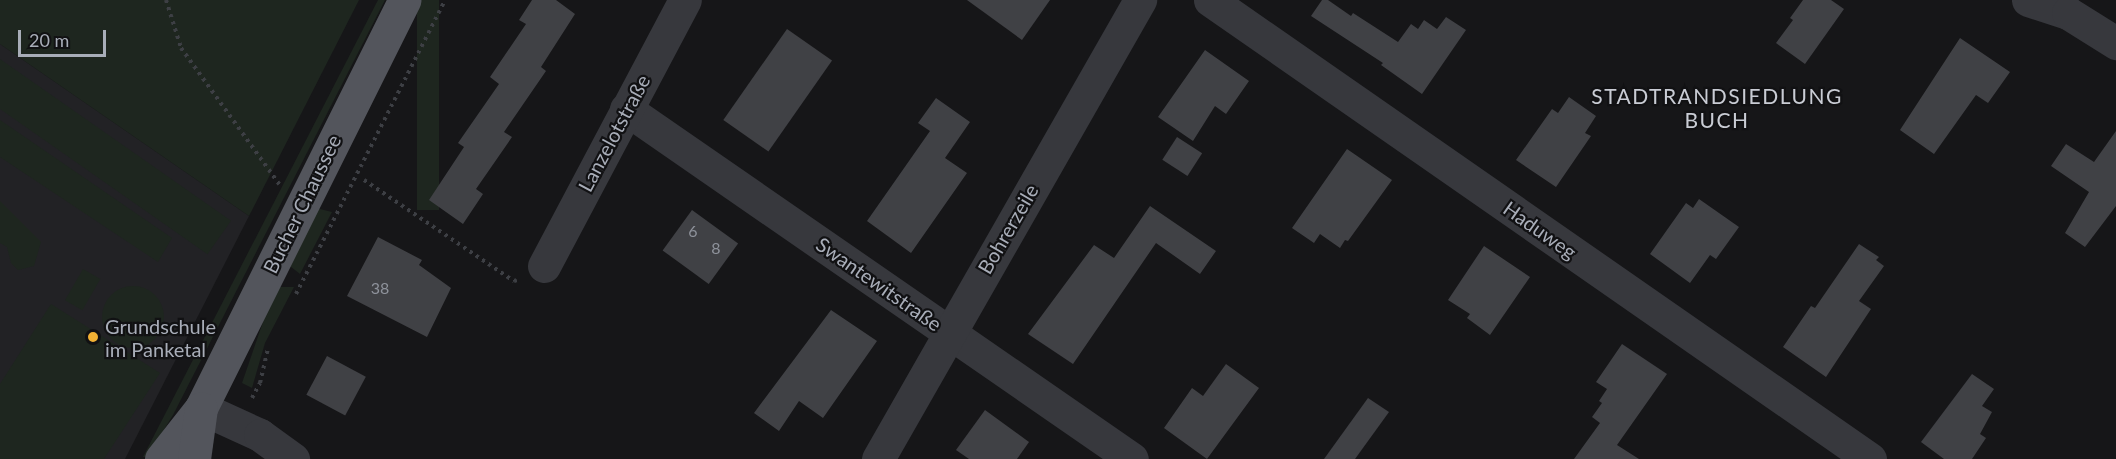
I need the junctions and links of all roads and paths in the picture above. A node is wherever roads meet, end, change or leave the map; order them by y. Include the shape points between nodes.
1 (166, 0) edge
2 (404, 0) edge
3 (445, 0) edge
4 (685, 0) edge
5 (1140, 0) edge
6 (1210, 0) edge
7 (2028, 0) edge
8 (2116, 43) edge
9 (626, 110) junction
10 (364, 180) dead end
11 (279, 184) dead end
12 (544, 266) joint
13 (291, 303) dead end
14 (949, 332) junction
15 (270, 342) dead end
16 (201, 408) junction
17 (238, 426) junction
18 (160, 459) edge
19 (194, 459) edge
20 (293, 459) edge
21 (878, 459) edge
22 (1132, 459) edge
23 (1870, 459) edge

1 - 11 path via 181,48
2 - 16 main road, Bucher Chaussee
3 - 13 path
4 - 9 street, Lanzelotstraße
5 - 14 street, Bohrerzeile
6 - 23 street, Haduweg
7 - 8 street via 2068,13
9 - 12 street, Lanzelotstraße
9 - 14 street, Swantewitstraße
10 - 12 path via 514,281
14 - 21 street, Bohrerzeile
14 - 22 street, Swantewitstraße
15 - 17 path via 260,383
16 - 17 street
16 - 18 main road, Bucher Chaussee
16 - 19 main road, Bucher Chaussee
17 - 20 street via 260,435

